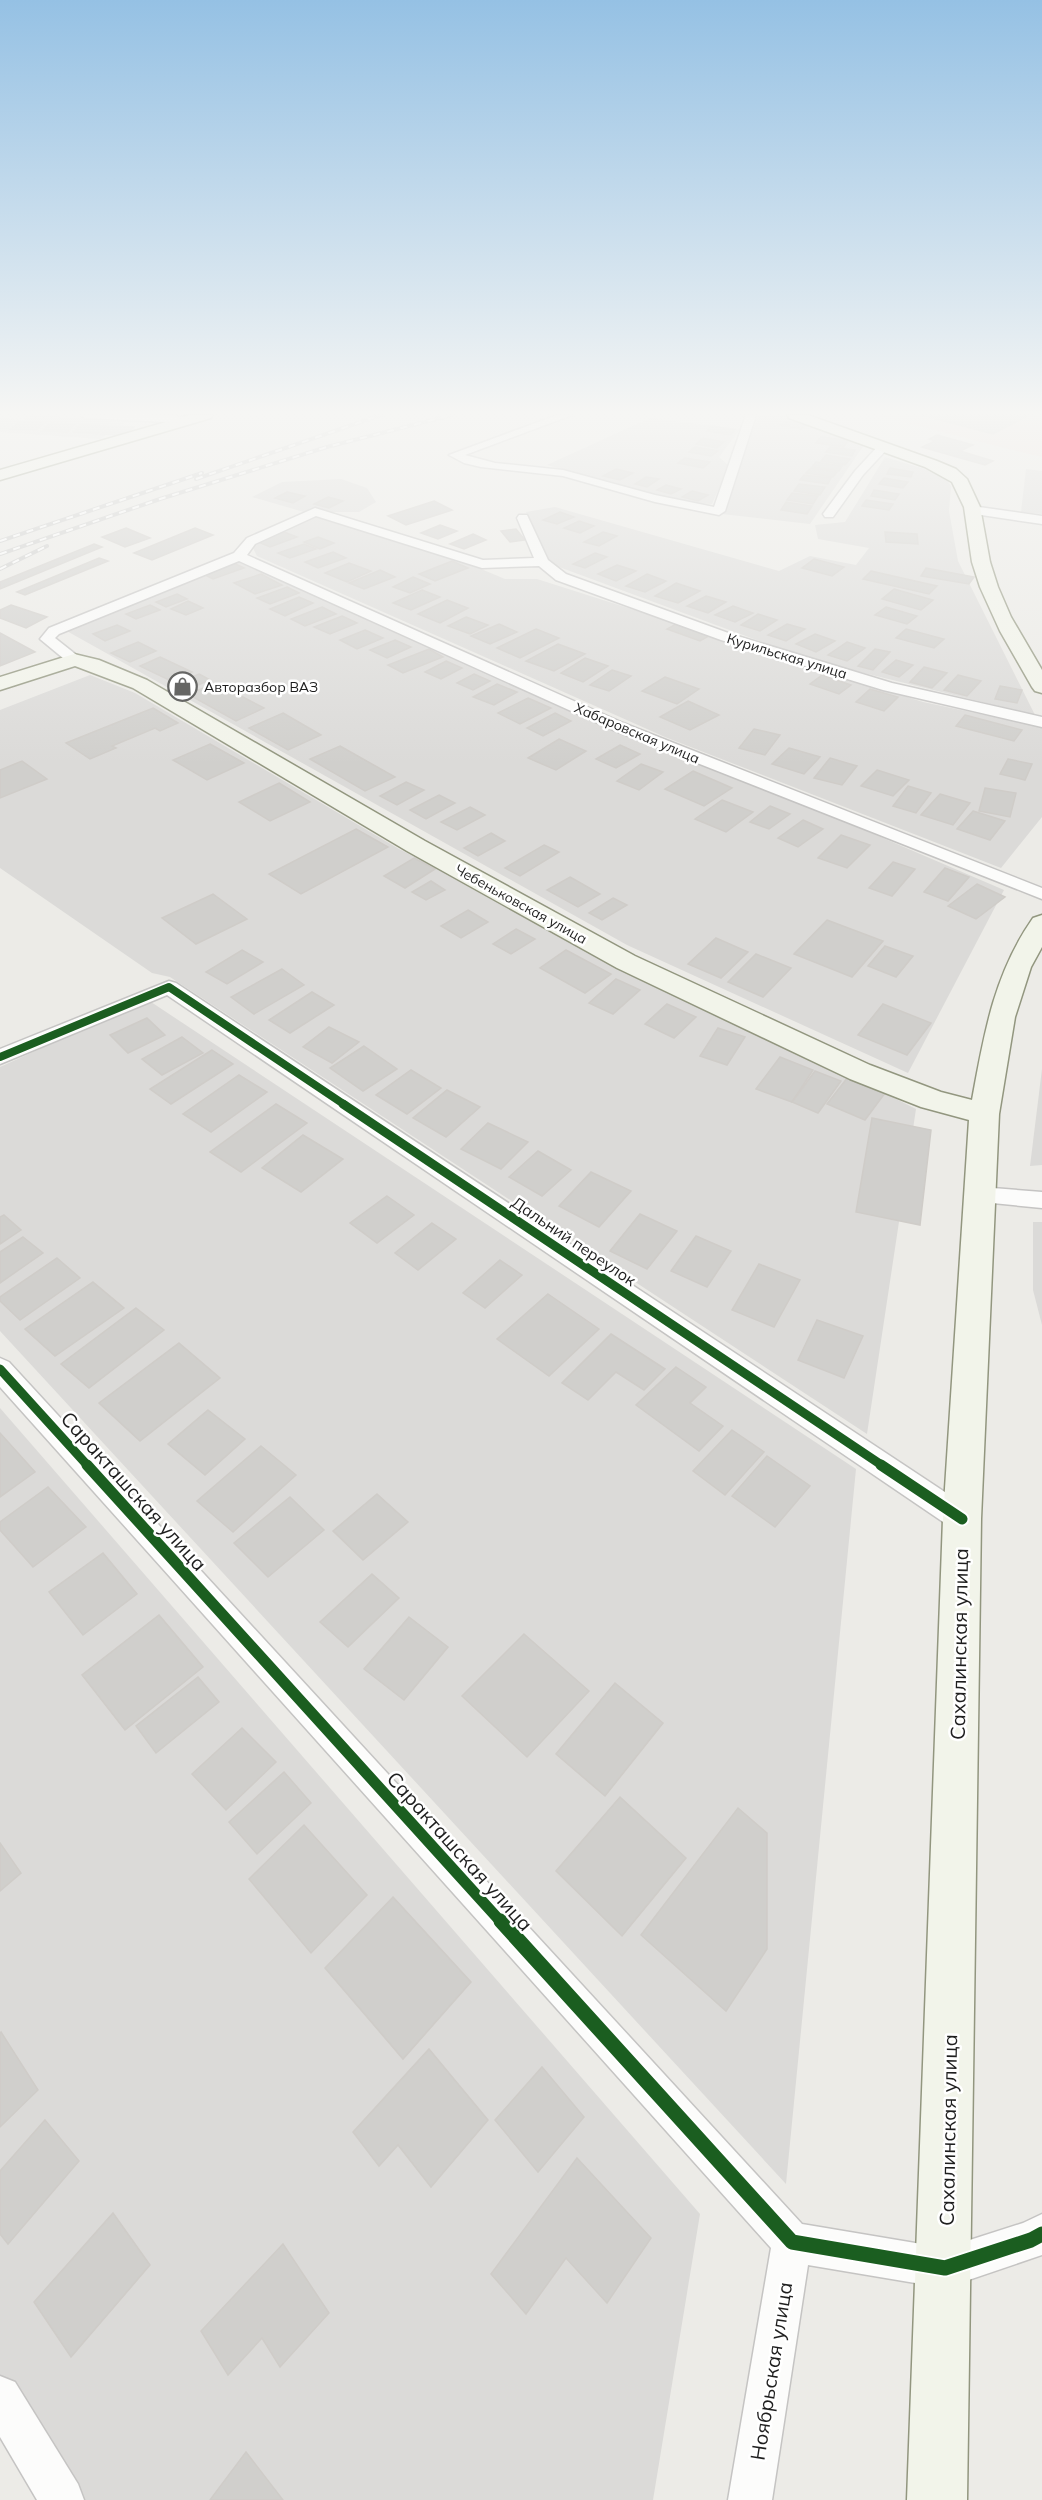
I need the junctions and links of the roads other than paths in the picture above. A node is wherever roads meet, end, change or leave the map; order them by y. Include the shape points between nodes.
1 (272, 532) edge
2 (378, 532) edge
3 (529, 532) edge
4 (976, 532) edge
5 (239, 556) junction
6 (542, 562) junction
7 (74, 660) junction
8 (0, 684) edge
9 (1042, 687) edge
10 (1042, 723) edge
11 (1042, 894) edge
12 (1042, 923) edge
13 (0, 1057) edge
14 (984, 1114) junction
15 (980, 1195) junction
16 (1042, 1200) edge
17 (0, 1368) edge
18 (962, 1519) junction
19 (1042, 2234) edge
20 (792, 2242) junction
21 (945, 2268) junction
22 (0, 2397) edge
23 (62, 2500) edge
24 (750, 2500) edge
25 (937, 2500) edge

1 - 5 street via 251,541
2 - 6 street via 482,564
3 - 6 street
4 - 9 street via 983,571 996,606
5 - 7 street via 54,631 47,639
5 - 11 street, Хабаровская улица via 617,726
6 - 10 street, Курильская улица via 561,577 726,637 888,687
7 - 8 street
7 - 14 street, Чебеньковская улица via 140,684 416,846 626,962 860,1072 932,1100
12 - 14 street, Сахалинская улица via 1018,967 1001,1017
13 - 18 street, Дальний переулок via 170,987
14 - 15 street, Сахалинская улица
15 - 16 street
15 - 18 street, Сахалинская улица
17 - 20 street, Саракташская улица
18 - 21 street, Сахалинская улица
19 - 21 street
20 - 21 street
20 - 24 street, Ноябрьская улица
21 - 25 street, Сахалинская улица
22 - 23 street

